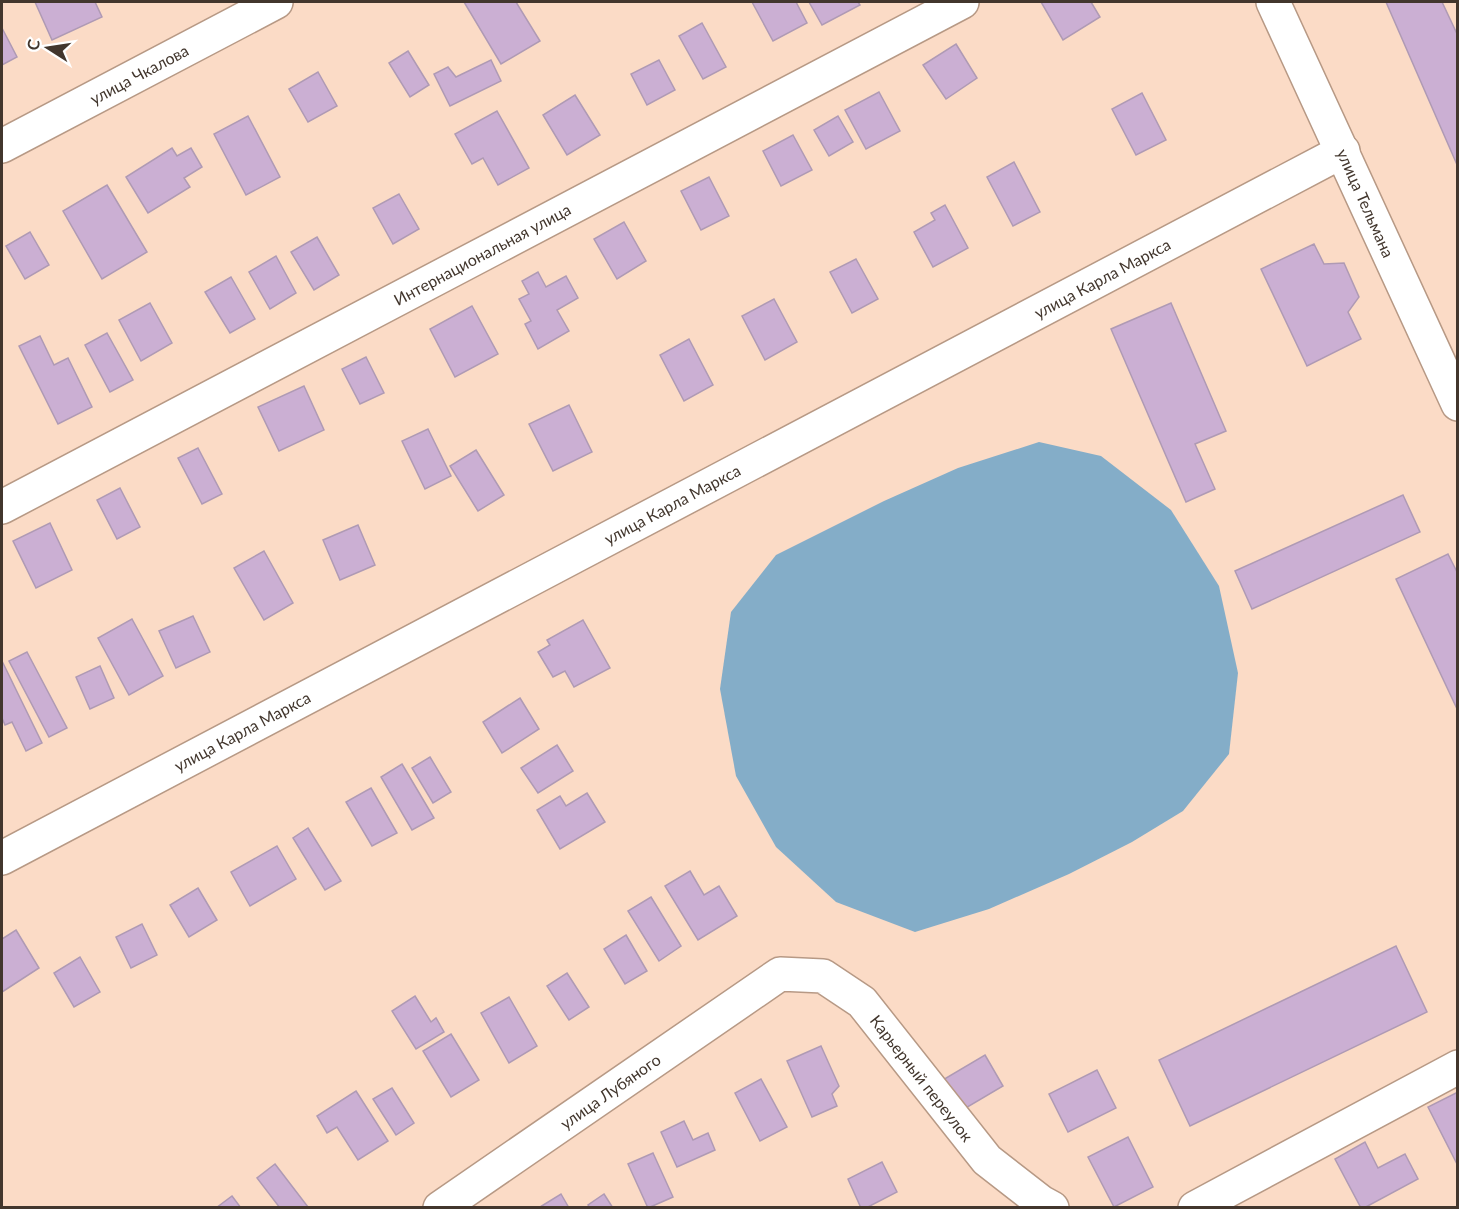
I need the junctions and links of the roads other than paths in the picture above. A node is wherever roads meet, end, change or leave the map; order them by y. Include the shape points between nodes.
1 (276, 2) edge
2 (962, 2) edge
3 (1273, 2) edge
4 (2, 146) edge
5 (1343, 151) junction
6 (1458, 404) edge
7 (2, 507) edge
8 (2, 858) edge
9 (780, 974) joint
10 (1458, 1067) edge
11 (440, 1208) edge
12 (1052, 1208) edge
13 (1195, 1208) edge

1 - 4 street, улица Чкалова
2 - 7 street, Интернациональная улица
3 - 5 street, улица Тельмана
5 - 6 street, улица Тельмана
5 - 8 street, улица Карла Маркса
9 - 11 street, улица Лубяного
9 - 12 street, Карьерный переулок via 823,975 862,1002 987,1160
10 - 13 street

